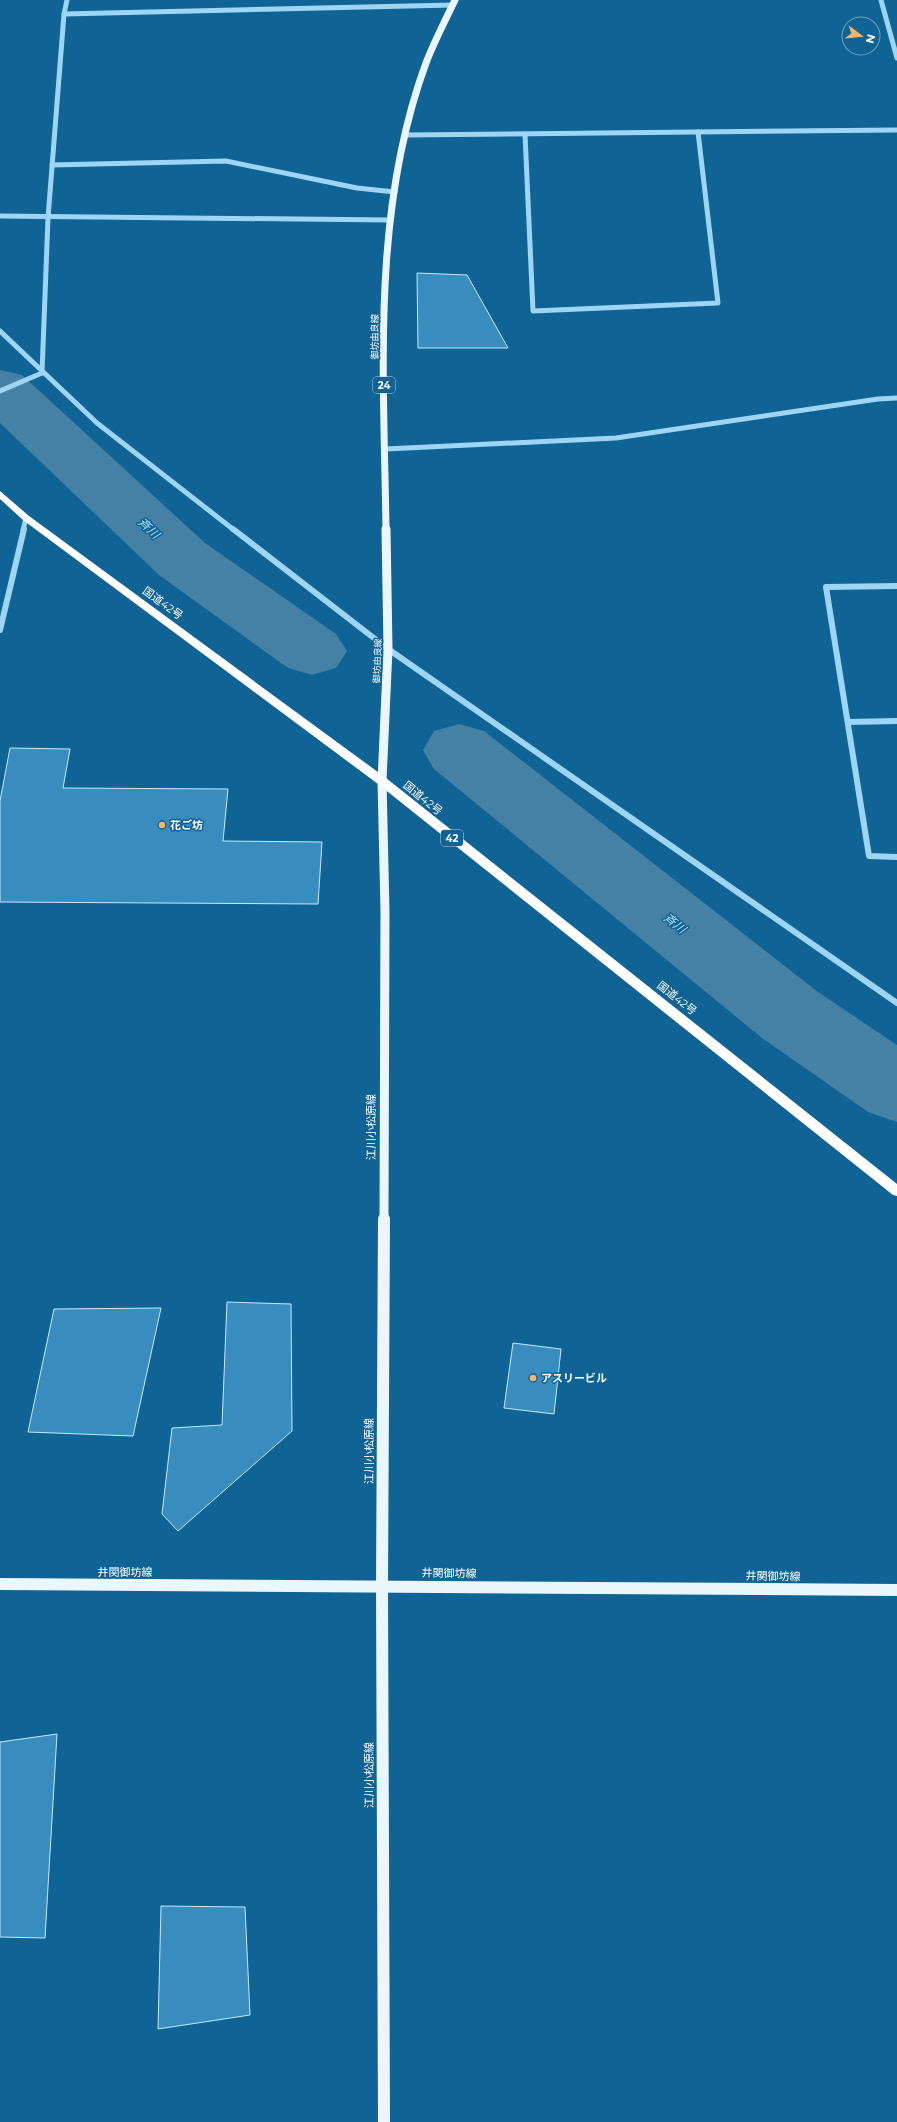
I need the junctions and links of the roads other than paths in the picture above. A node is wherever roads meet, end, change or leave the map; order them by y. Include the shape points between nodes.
1 (67, 0) edge
2 (881, 0) edge
3 (454, 2) edge
4 (64, 14) junction
5 (897, 58) edge
6 (897, 130) edge
7 (698, 132) junction
8 (525, 134) junction
9 (405, 135) junction
10 (52, 165) junction
11 (395, 192) junction
12 (0, 216) edge
13 (48, 218) junction
14 (389, 220) junction
15 (0, 331) edge
16 (42, 373) junction
17 (0, 391) edge
18 (897, 398) edge
19 (386, 449) junction
20 (0, 494) edge
21 (26, 518) junction
22 (897, 586) edge
23 (0, 630) edge
24 (388, 649) junction
25 (897, 721) edge
26 (848, 722) junction
27 (382, 781) junction
28 (897, 857) edge
29 (897, 1003) edge
30 (897, 1191) edge
31 (0, 1584) edge
32 (382, 1586) junction
33 (897, 1590) edge
34 (384, 2122) edge

1 - 4 street
2 - 5 street
3 - 4 street
3 - 9 main road, 御坊由良線 / 24 via 426,64
4 - 10 street
6 - 7 street
7 - 8 street
7 - 8 street via 718,303 533,311
8 - 9 street
9 - 11 main road, 御坊由良線 / 24
10 - 11 street via 226,161 357,188
10 - 13 street
11 - 14 main road, 御坊由良線 / 24
12 - 13 street
13 - 14 street
13 - 16 street
14 - 19 main road, 御坊由良線 / 24 via 383,330
15 - 16 street
16 - 17 street
16 - 24 street via 97,423
18 - 19 street via 616,438
19 - 24 main road, 御坊由良線 / 24
20 - 21 highway, 国道42号 / 42
21 - 23 street
21 - 27 highway, 国道42号 / 42
22 - 26 street via 826,587
24 - 27 main road, 御坊由良線 / 24
24 - 29 street
25 - 26 street
26 - 28 street via 869,856
27 - 30 highway, 国道42号 / 42
27 - 32 main road, 江川小松原線 via 385,911
31 - 32 main road, 井関御坊線
32 - 33 main road, 井関御坊線
32 - 34 main road, 江川小松原線

